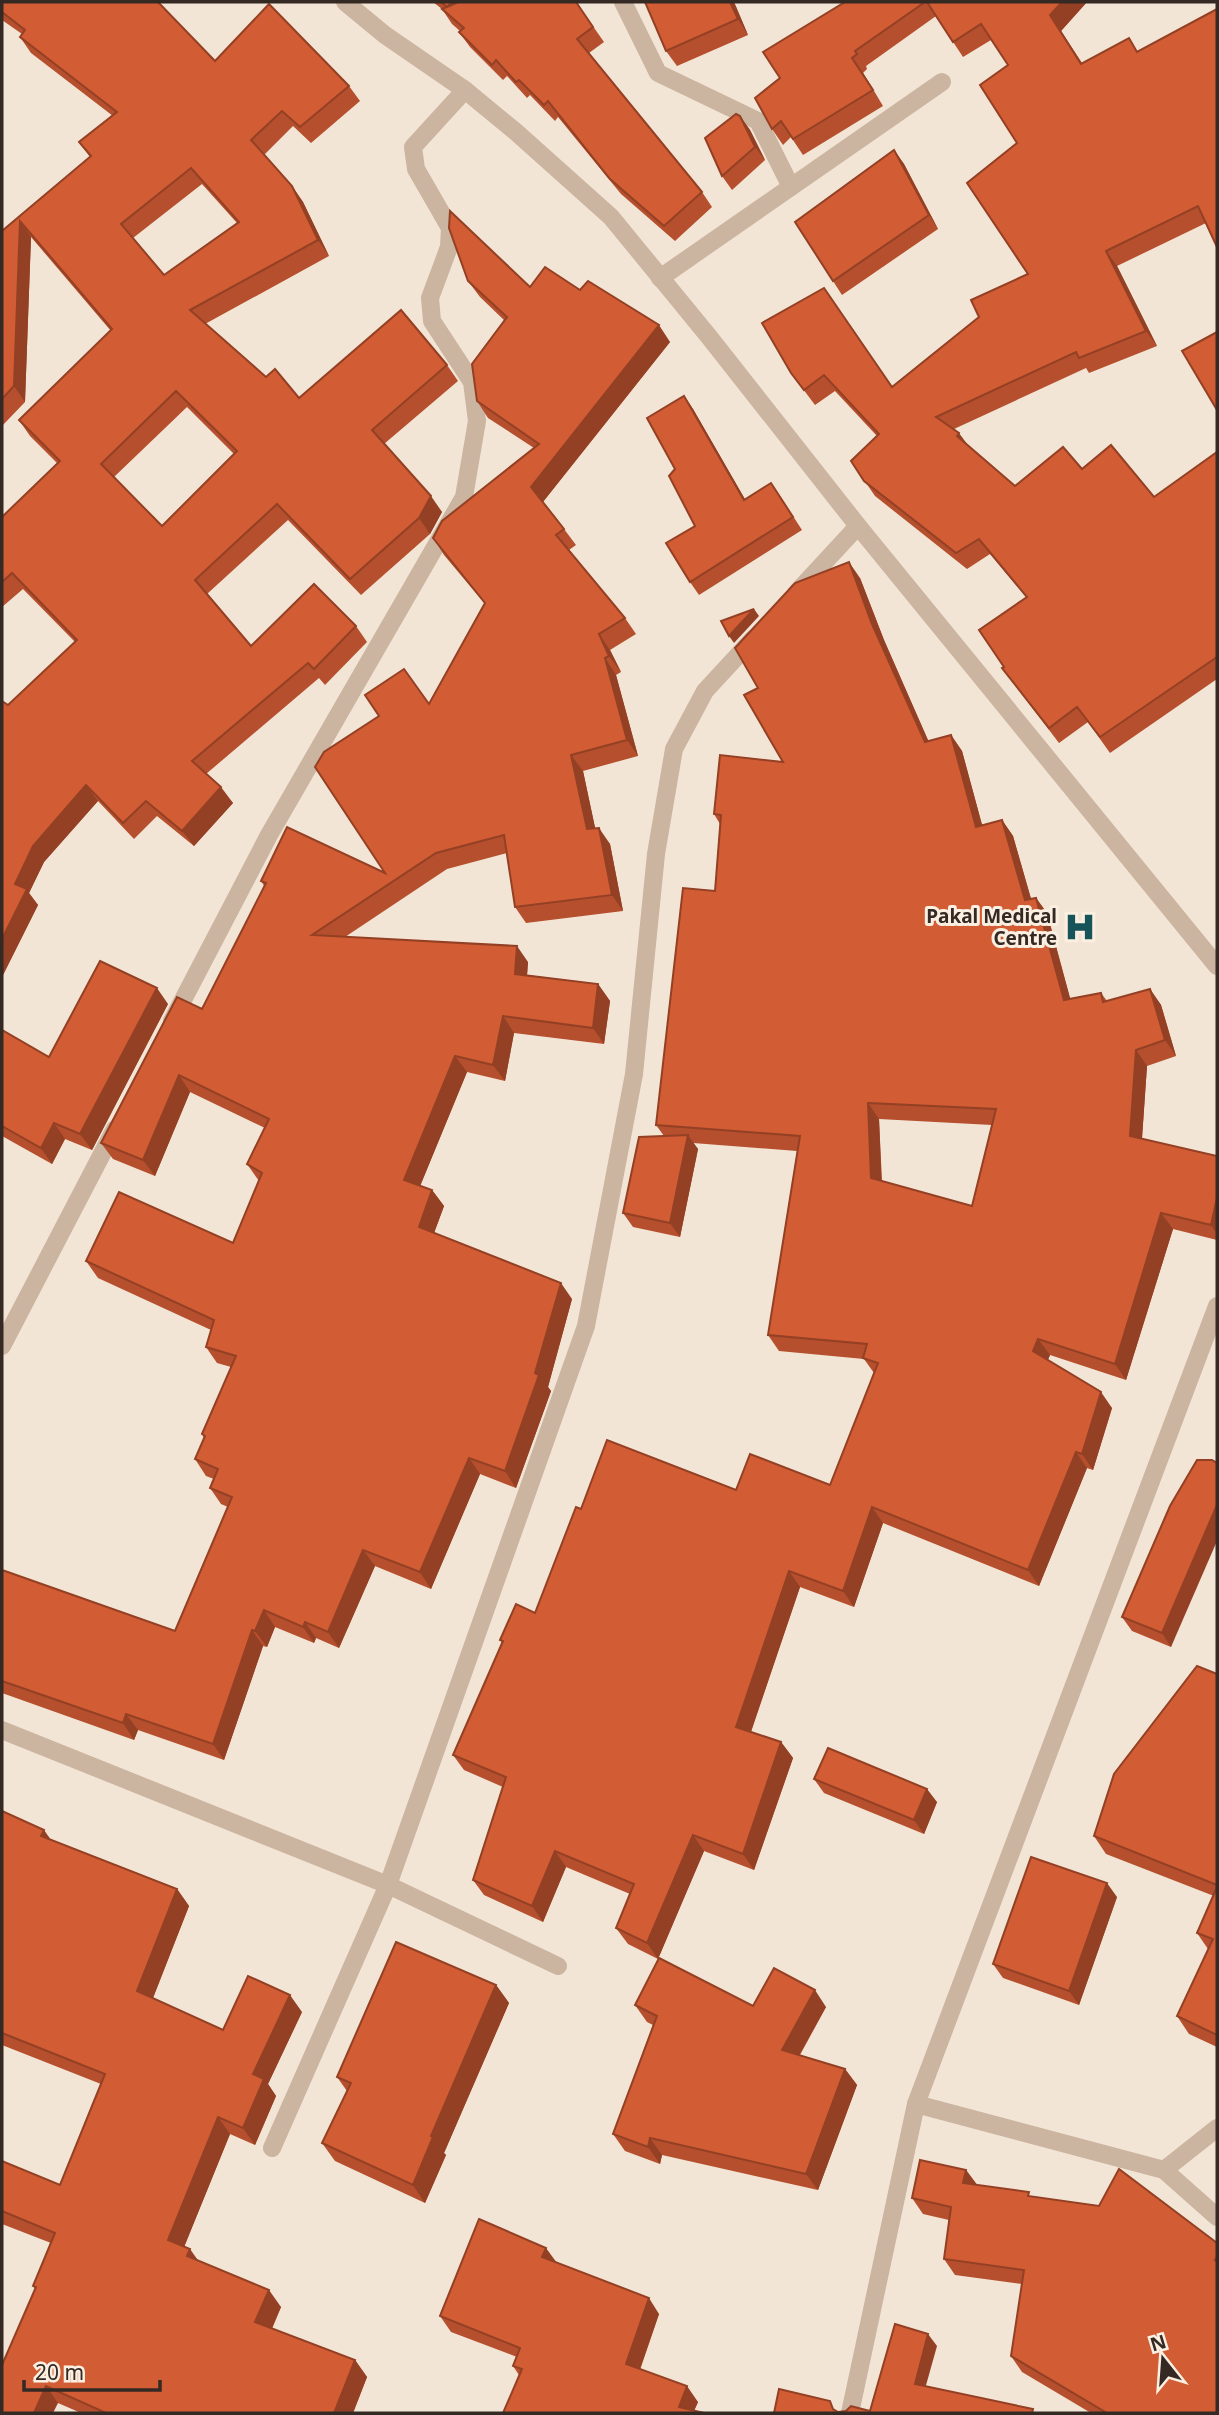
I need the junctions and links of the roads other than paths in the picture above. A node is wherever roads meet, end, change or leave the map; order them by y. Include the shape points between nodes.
1 (345, 2) edge
2 (623, 2) edge
3 (942, 82) dead end
4 (465, 90) junction
5 (791, 187) junction
6 (660, 278) junction
7 (858, 526) junction
8 (786, 604) edge
9 (768, 623) edge
10 (1217, 966) edge
11 (161, 1041) edge
12 (123, 1114) edge
13 (1217, 1306) edge
14 (2, 1346) edge
15 (2, 1730) edge
16 (388, 1885) junction
17 (558, 1966) dead end
18 (916, 2104) junction
19 (1217, 2128) edge
20 (272, 2148) dead end
21 (1164, 2170) junction
22 (1217, 2217) edge
23 (850, 2413) edge

1 - 4 street
2 - 5 street via 658,73 758,121
3 - 5 street
4 - 6 street via 611,217
4 - 11 street via 413,148 416,169 450,228 449,247 429,298 432,321 472,382 477,421 464,497 269,835
5 - 6 street
6 - 7 street
7 - 8 street
7 - 10 street
9 - 16 street via 705,691 674,749 656,854 634,1074 586,1326
12 - 14 street
13 - 18 street
15 - 16 street
16 - 17 street
16 - 20 street
18 - 21 street
18 - 23 street
19 - 21 street
21 - 22 street

